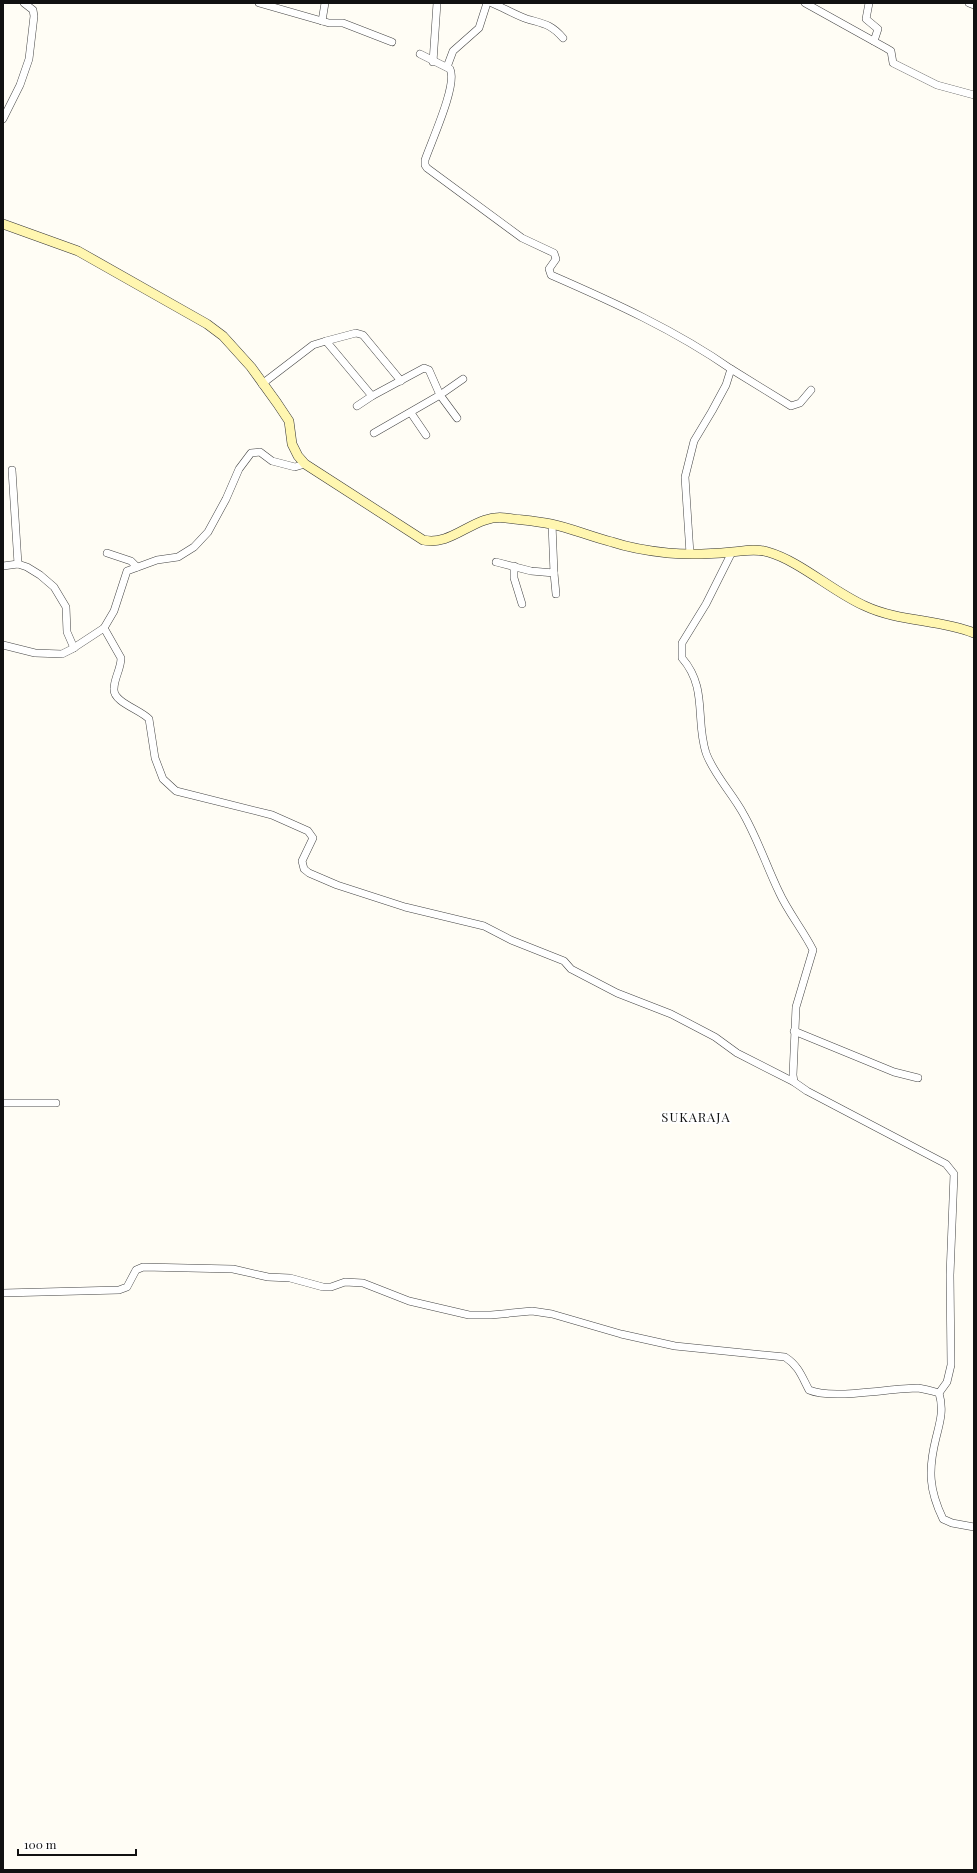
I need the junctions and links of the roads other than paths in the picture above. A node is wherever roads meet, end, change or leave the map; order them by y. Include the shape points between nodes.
1 (24, 3) edge
2 (259, 3) edge
3 (325, 3) edge
4 (437, 3) edge
5 (487, 3) edge
6 (492, 3) edge
7 (805, 3) edge
8 (869, 3) edge
9 (969, 3) edge
10 (974, 5) edge
11 (322, 21) junction
12 (563, 38) dead end
13 (874, 41) junction
14 (392, 42) dead end
15 (420, 54) dead end
16 (433, 62) junction
17 (447, 67) junction
18 (974, 95) edge
19 (3, 119) edge
20 (3, 224) edge
21 (326, 341) junction
22 (731, 369) junction
23 (463, 379) dead end
24 (401, 381) junction
25 (262, 384) junction
26 (811, 390) dead end
27 (440, 395) junction
28 (372, 396) junction
29 (357, 406) dead end
30 (411, 413) junction
31 (457, 418) dead end
32 (374, 434) dead end
33 (426, 434) dead end
34 (305, 464) junction
35 (12, 470) dead end
36 (552, 524) junction
37 (732, 552) junction
38 (107, 553) dead end
39 (690, 554) junction
40 (496, 562) dead end
41 (18, 564) junction
42 (3, 566) edge
43 (514, 566) junction
44 (137, 567) junction
45 (554, 573) junction
46 (556, 594) dead end
47 (522, 604) dead end
48 (104, 628) junction
49 (974, 632) edge
50 (3, 645) edge
51 (74, 648) junction
52 (794, 1031) junction
53 (918, 1078) dead end
54 (794, 1082) junction
55 (3, 1103) edge
56 (56, 1103) dead end
57 (3, 1293) edge
58 (939, 1393) junction
59 (974, 1527) edge

1 - 19 street via 33,10 34,16 29,59 20,85
2 - 11 street
3 - 11 street
4 - 16 street
5 - 17 street via 479,28 453,50
6 - 12 street via 527,19 553,27
7 - 13 street
8 - 13 street via 866,19 878,29
9 - 10 street
11 - 14 street via 329,24 342,23
13 - 18 street via 891,51 893,63 937,85
15 - 16 street
16 - 17 street
17 - 22 street via 452,74 450,91 425,166 524,239 554,253 556,259 549,269 551,275 653,322
20 - 25 main road via 78,251 207,324 223,336
21 - 24 street via 356,333 363,335
21 - 25 street via 313,345
21 - 28 street
22 - 26 street via 791,406 800,403
22 - 39 street via 726,385 694,441 685,477
23 - 27 street
24 - 27 street via 424,368 427,369 431,371
24 - 28 street
25 - 34 main road via 288,422 292,444
27 - 30 street
27 - 31 street
28 - 29 street
30 - 32 street
30 - 33 street
34 - 36 main road via 423,540 442,540 491,518 503,517
34 - 44 street via 295,467 272,460 260,452 251,452 239,469 208,532 194,547 178,557 157,560
35 - 41 street
36 - 39 main road via 643,550
36 - 45 street
37 - 39 main road
37 - 49 main road via 766,551 787,560 844,595 883,613
37 - 52 street via 706,604 682,643 681,651 682,658 695,677 699,692 704,745 710,761 744,814 779,893 813,950 796,1007
38 - 44 street
40 - 43 street
41 - 42 street
41 - 51 street via 40,575 60,595 66,607 67,632
43 - 45 street
43 - 47 street via 514,578
44 - 48 street via 127,571 114,611
45 - 46 street
48 - 51 street
48 - 54 street via 121,658 115,694 119,700 149,719 155,758 163,779 176,791 272,815 300,828 310,833 312,838 302,861 304,869 309,873 405,907 484,926 511,940 564,961 571,969 617,993 671,1014
50 - 51 street via 35,653 62,654
52 - 53 street via 894,1072
52 - 54 street
54 - 58 street via 946,1164 954,1174 950,1275 951,1365 948,1382
55 - 56 street
57 - 58 street via 119,1290 127,1287 136,1270 143,1266 233,1269 268,1277 290,1278 323,1287 345,1282 363,1283 409,1301 469,1315 532,1312 552,1314 675,1346 785,1357 803,1376 809,1390 815,1393 919,1388
58 - 59 street via 942,1416 930,1480 933,1497 943,1519

